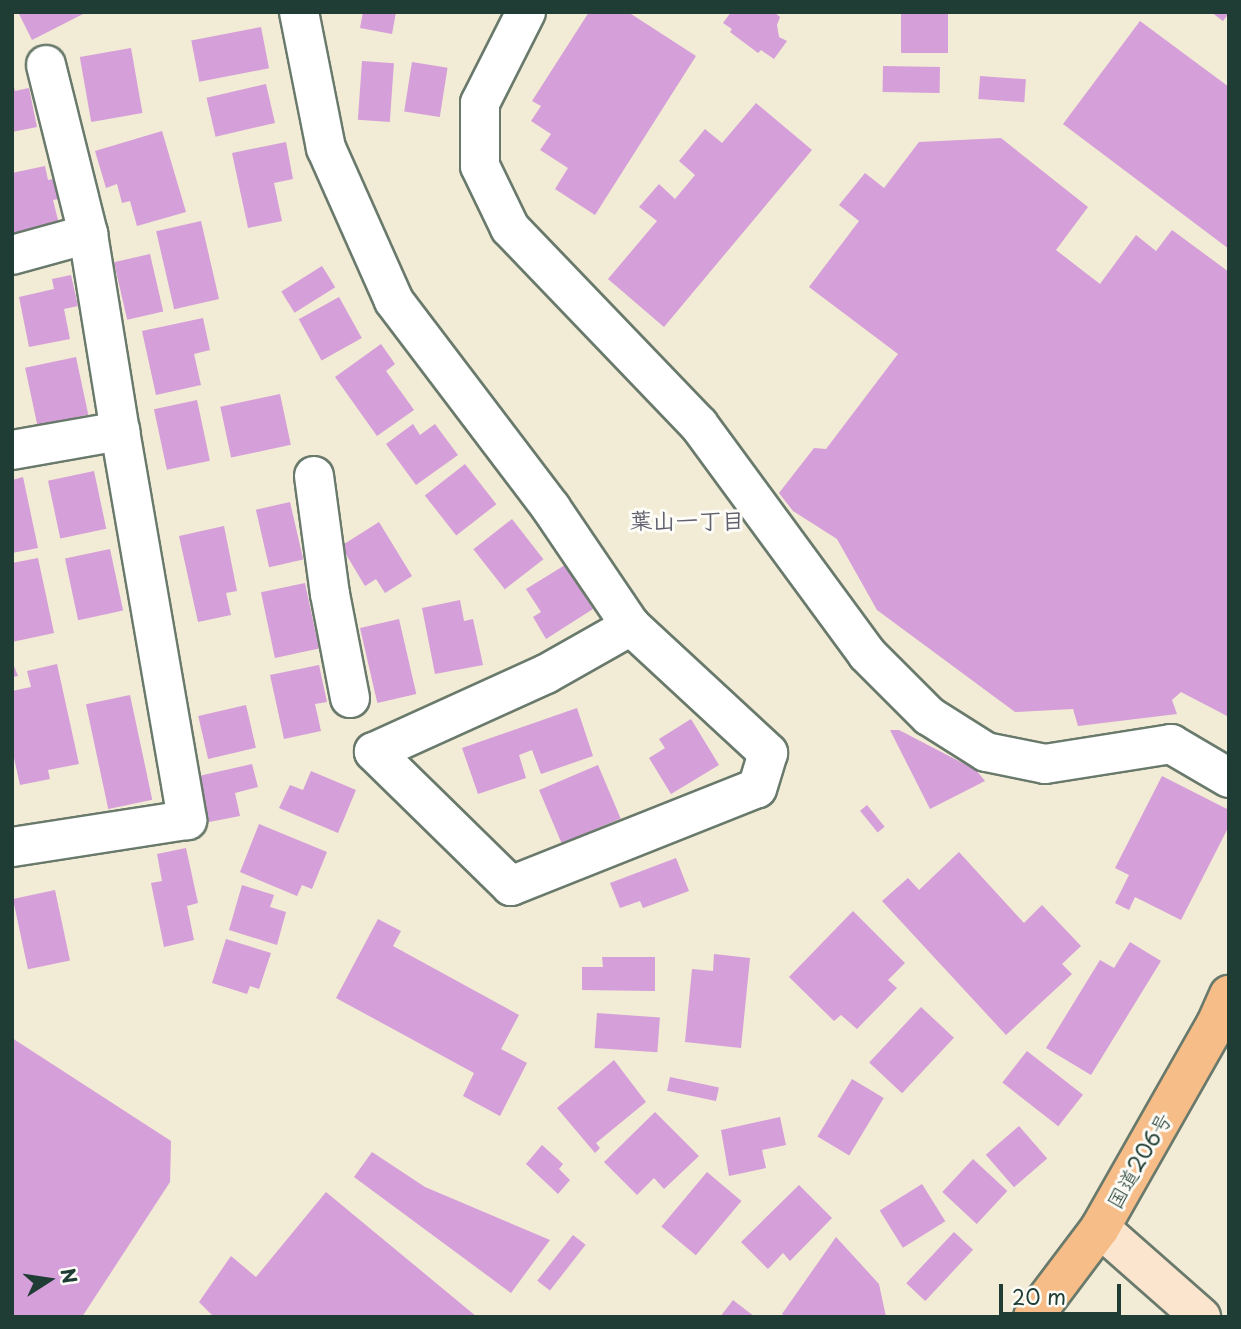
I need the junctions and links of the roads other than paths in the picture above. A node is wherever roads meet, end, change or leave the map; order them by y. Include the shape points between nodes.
1 (299, 12) edge
2 (526, 12) edge
3 (46, 65) dead end
4 (88, 234) junction
5 (12, 255) edge
6 (120, 431) junction
7 (12, 450) edge
8 (314, 476) dead end
9 (631, 626) junction
10 (350, 698) dead end
11 (1229, 778) edge
12 (12, 847) edge
13 (1229, 995) edge
14 (1100, 1228) junction
15 (1033, 1317) edge
16 (1201, 1317) edge

1 - 9 street via 326,148 394,301 551,508
2 - 11 street via 480,103 480,166 510,228 699,425 867,654 929,716 986,752 1045,764 1171,744
3 - 4 street
4 - 5 street
4 - 6 street
6 - 7 street
6 - 12 street via 187,820
8 - 10 street
9 - 9 street via 768,753 757,788 511,886 374,752 546,674
13 - 14 highway, 国道206号
14 - 15 highway, 国道206号
14 - 16 main road

